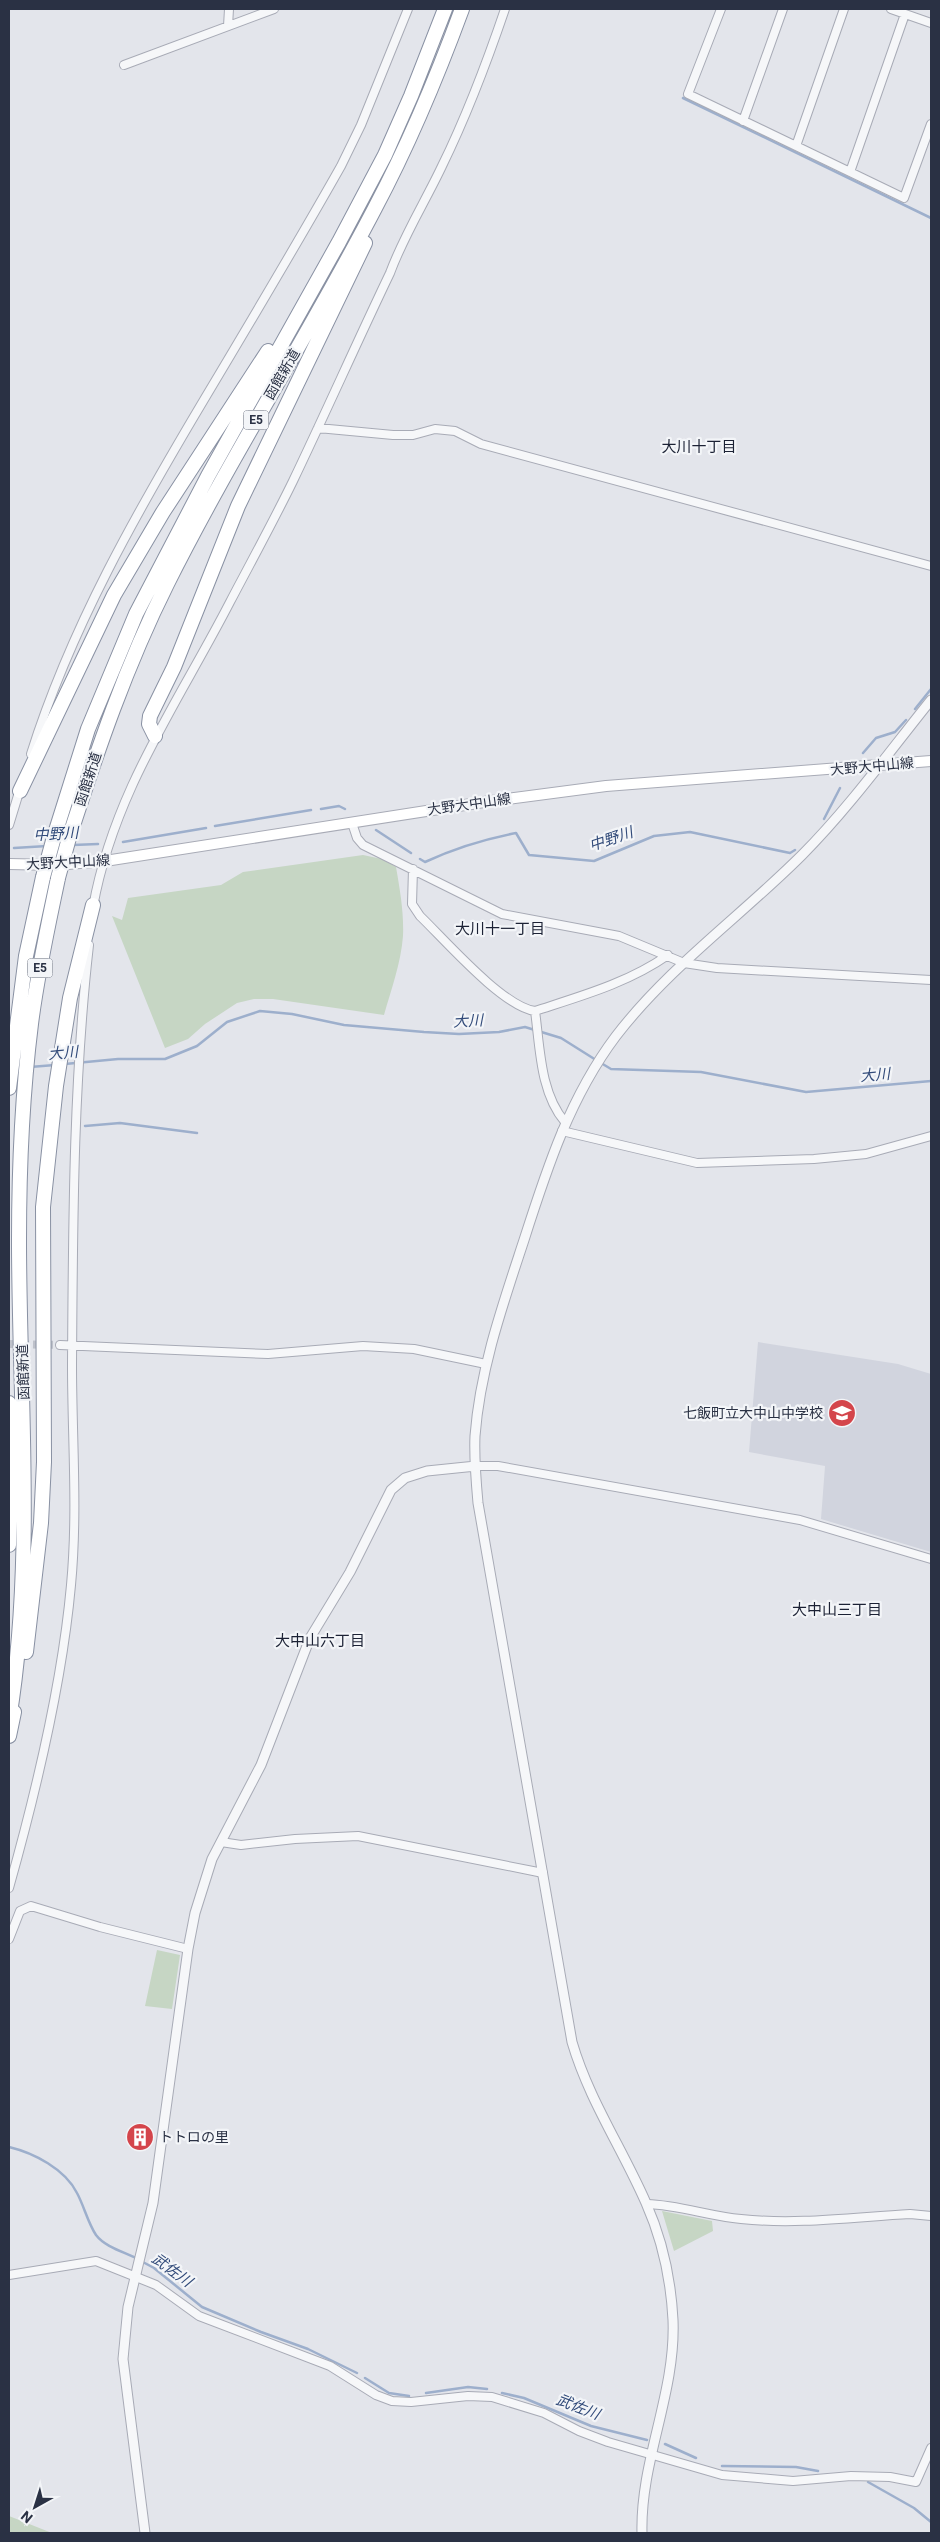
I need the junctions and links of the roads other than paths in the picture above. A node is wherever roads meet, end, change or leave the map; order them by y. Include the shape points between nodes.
1 (229, 9) edge
2 (274, 9) edge
3 (408, 9) edge
4 (445, 9) edge
5 (462, 9) edge
6 (505, 9) edge
7 (721, 9) edge
8 (783, 9) edge
9 (844, 9) edge
10 (893, 9) edge
11 (905, 14) junction
12 (931, 23) edge
13 (228, 26) junction
14 (124, 65) dead end
15 (425, 102) junction
16 (743, 121) junction
17 (931, 124) edge
18 (796, 146) junction
19 (850, 172) junction
20 (339, 242) junction
21 (318, 428) junction
22 (931, 566) edge
23 (931, 700) edge
24 (155, 736) junction
25 (931, 761) edge
26 (877, 766) junction
27 (20, 791) junction
28 (352, 823) junction
29 (9, 825) edge
30 (105, 861) junction
31 (9, 864) edge
32 (414, 869) junction
33 (93, 905) junction
34 (668, 955) junction
35 (684, 963) junction
36 (931, 980) edge
37 (535, 1011) junction
38 (9, 1088) edge
39 (564, 1126) junction
40 (931, 1136) edge
41 (60, 1345) tunnel mouth
42 (72, 1345) junction
43 (486, 1364) junction
44 (9, 1403) edge
45 (476, 1466) junction
46 (9, 1545) edge
47 (931, 1559) edge
48 (9, 1719) edge
49 (9, 1736) edge
50 (221, 1842) junction
51 (542, 1873) junction
52 (9, 1888) edge
53 (9, 1939) edge
54 (188, 1949) junction
55 (647, 2204) junction
56 (931, 2216) edge
57 (138, 2272) junction
58 (9, 2275) edge
59 (931, 2448) edge
60 (652, 2455) junction
61 (145, 2533) edge
62 (642, 2533) edge

1 - 13 street
2 - 13 street
3 - 27 street via 341,166 153,486 104,576 47,704
4 - 20 highway, 函館新道 / E5 via 385,155
5 - 15 highway, 函館新道 / E5
6 - 21 street via 488,59 442,166 399,248
7 - 16 street via 688,94
8 - 16 street
9 - 18 street
10 - 11 street
11 - 12 street
11 - 19 street
13 - 14 street
15 - 24 highway via 358,259 238,506 174,667 150,716 149,724
15 - 48 highway, 函館新道 / E5, bridge via 375,208 157,605 103,734 58,878 35,995 24,1091 19,1242 25,1484 22,1599
16 - 18 street
17 - 19 street via 904,198
18 - 19 street
20 - 27 highway via 163,512 114,594
20 - 38 highway, 函館新道 / E5, bridge via 208,476 136,614 88,729 43,877 26,956
21 - 22 street via 393,435 413,435 435,429 455,431 481,444
21 - 24 street via 207,647
23 - 26 street
24 - 30 street via 117,821
25 - 26 main road, 大野大中山線
26 - 28 main road, 大野大中山線 via 606,786
26 - 35 street via 804,853
27 - 29 street
28 - 30 main road, 大野大中山線
28 - 32 street via 363,845
30 - 31 main road, 大野大中山線
30 - 33 street
32 - 34 street via 502,914 619,936
32 - 37 street via 412,904 420,916 512,1002 524,1010
33 - 42 street via 76,1083
33 - 49 highway via 70,998 56,1086 43,1207 45,1318 41,1523 28,1641
34 - 35 street
34 - 37 street via 613,985
35 - 36 street via 718,968
35 - 39 street via 630,1018 603,1054
37 - 39 street via 549,1096
39 - 40 street via 697,1163 866,1154
39 - 43 street via 518,1256
41 - 42 street
42 - 43 street via 268,1354 363,1346 414,1349
42 - 52 street via 76,1494 68,1615 28,1817
43 - 45 street via 475,1438
44 - 46 highway, 函館新道
45 - 47 street via 498,1466 800,1520
45 - 50 street via 427,1471 405,1478 392,1490 350,1572 310,1638 261,1765
45 - 51 street via 487,1560
50 - 51 street via 242,1845 358,1836
50 - 54 street via 212,1859 195,1913
51 - 55 street via 567,2017 579,2066
53 - 54 street via 20,1911 31,1906
54 - 57 street via 167,2116
55 - 56 street via 666,2204 741,2219 776,2221 910,2214
55 - 60 street via 666,2266 673,2322 670,2373
57 - 58 street via 96,2261
57 - 60 street via 199,2316 330,2366 392,2401 492,2396 544,2413 579,2431
57 - 61 street via 128,2307 122,2359
59 - 60 street via 916,2482 890,2477 793,2480 736,2477
60 - 62 street

